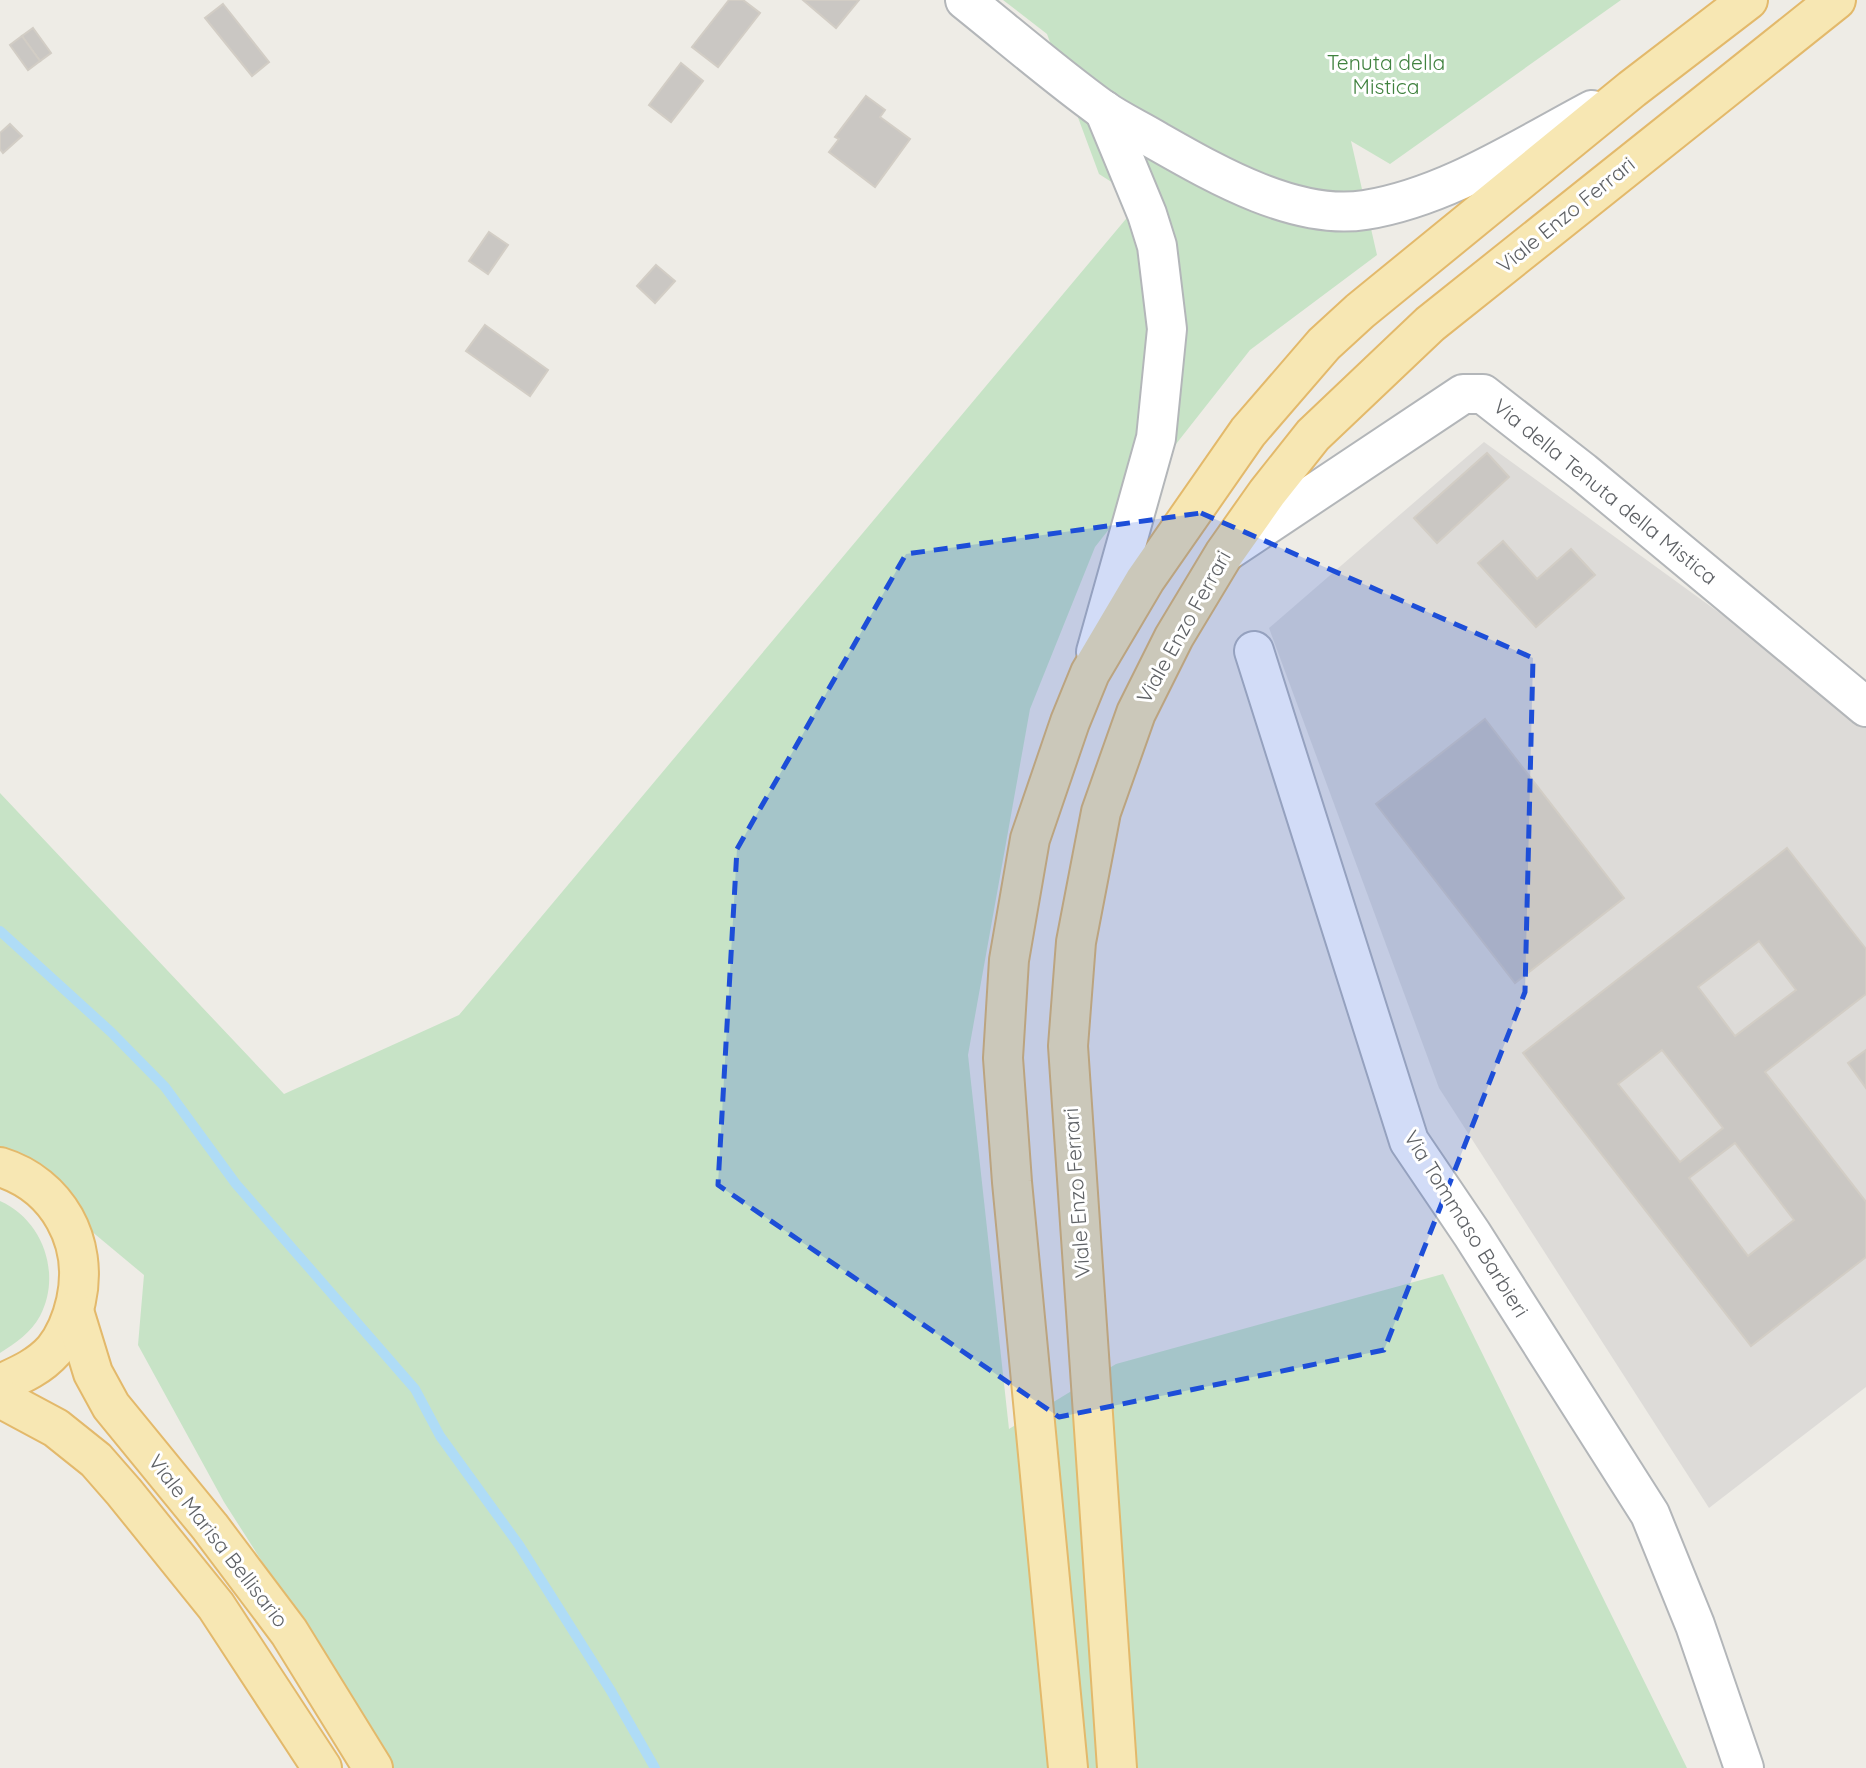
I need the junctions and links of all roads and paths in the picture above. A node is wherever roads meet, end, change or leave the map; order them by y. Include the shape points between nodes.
1 (965, 0) edge
2 (1748, 0) edge
3 (1836, 0) edge
4 (1632, 89) junction
5 (1104, 110) junction
6 (1224, 554) junction
7 (1254, 651) dead end
8 (1090, 673) junction
9 (1866, 707) edge
10 (0, 1167) edge
11 (74, 1311) junction
12 (0, 1384) edge
13 (0, 1398) edge
14 (322, 1768) edge
15 (373, 1768) edge
16 (1068, 1768) edge
17 (1117, 1768) edge
18 (1744, 1768) edge

1 - 5 street
2 - 4 main road
3 - 6 main road, Viale Enzo Ferrari via 1430,324 1313,435
4 - 5 street via 1420,197 1361,211 1332,211 1272,199 1189,159
4 - 8 main road via 1324,344 1216,476
5 - 8 street via 1157,246 1167,329 1156,438
6 - 9 street, Via della Tenuta della Mistica via 1463,394 1483,394
6 - 17 main road, Viale Enzo Ferrari via 1174,637 1136,713 1101,812 1076,942 1068,1046
7 - 18 street, Via Tommaso Barbieri via 1409,1141 1650,1514 1695,1625
8 - 16 main road via 1030,839 1009,960 1003,1058
10 - 11 main road via 47,1193 65,1216 79,1266
11 - 12 main road via 54,1349 32,1368
11 - 15 main road, Viale Marisa Bellisario via 93,1373 111,1406 289,1632
13 - 14 main road, Viale Marisa Bellisario via 55,1428 96,1460 124,1492 216,1606

